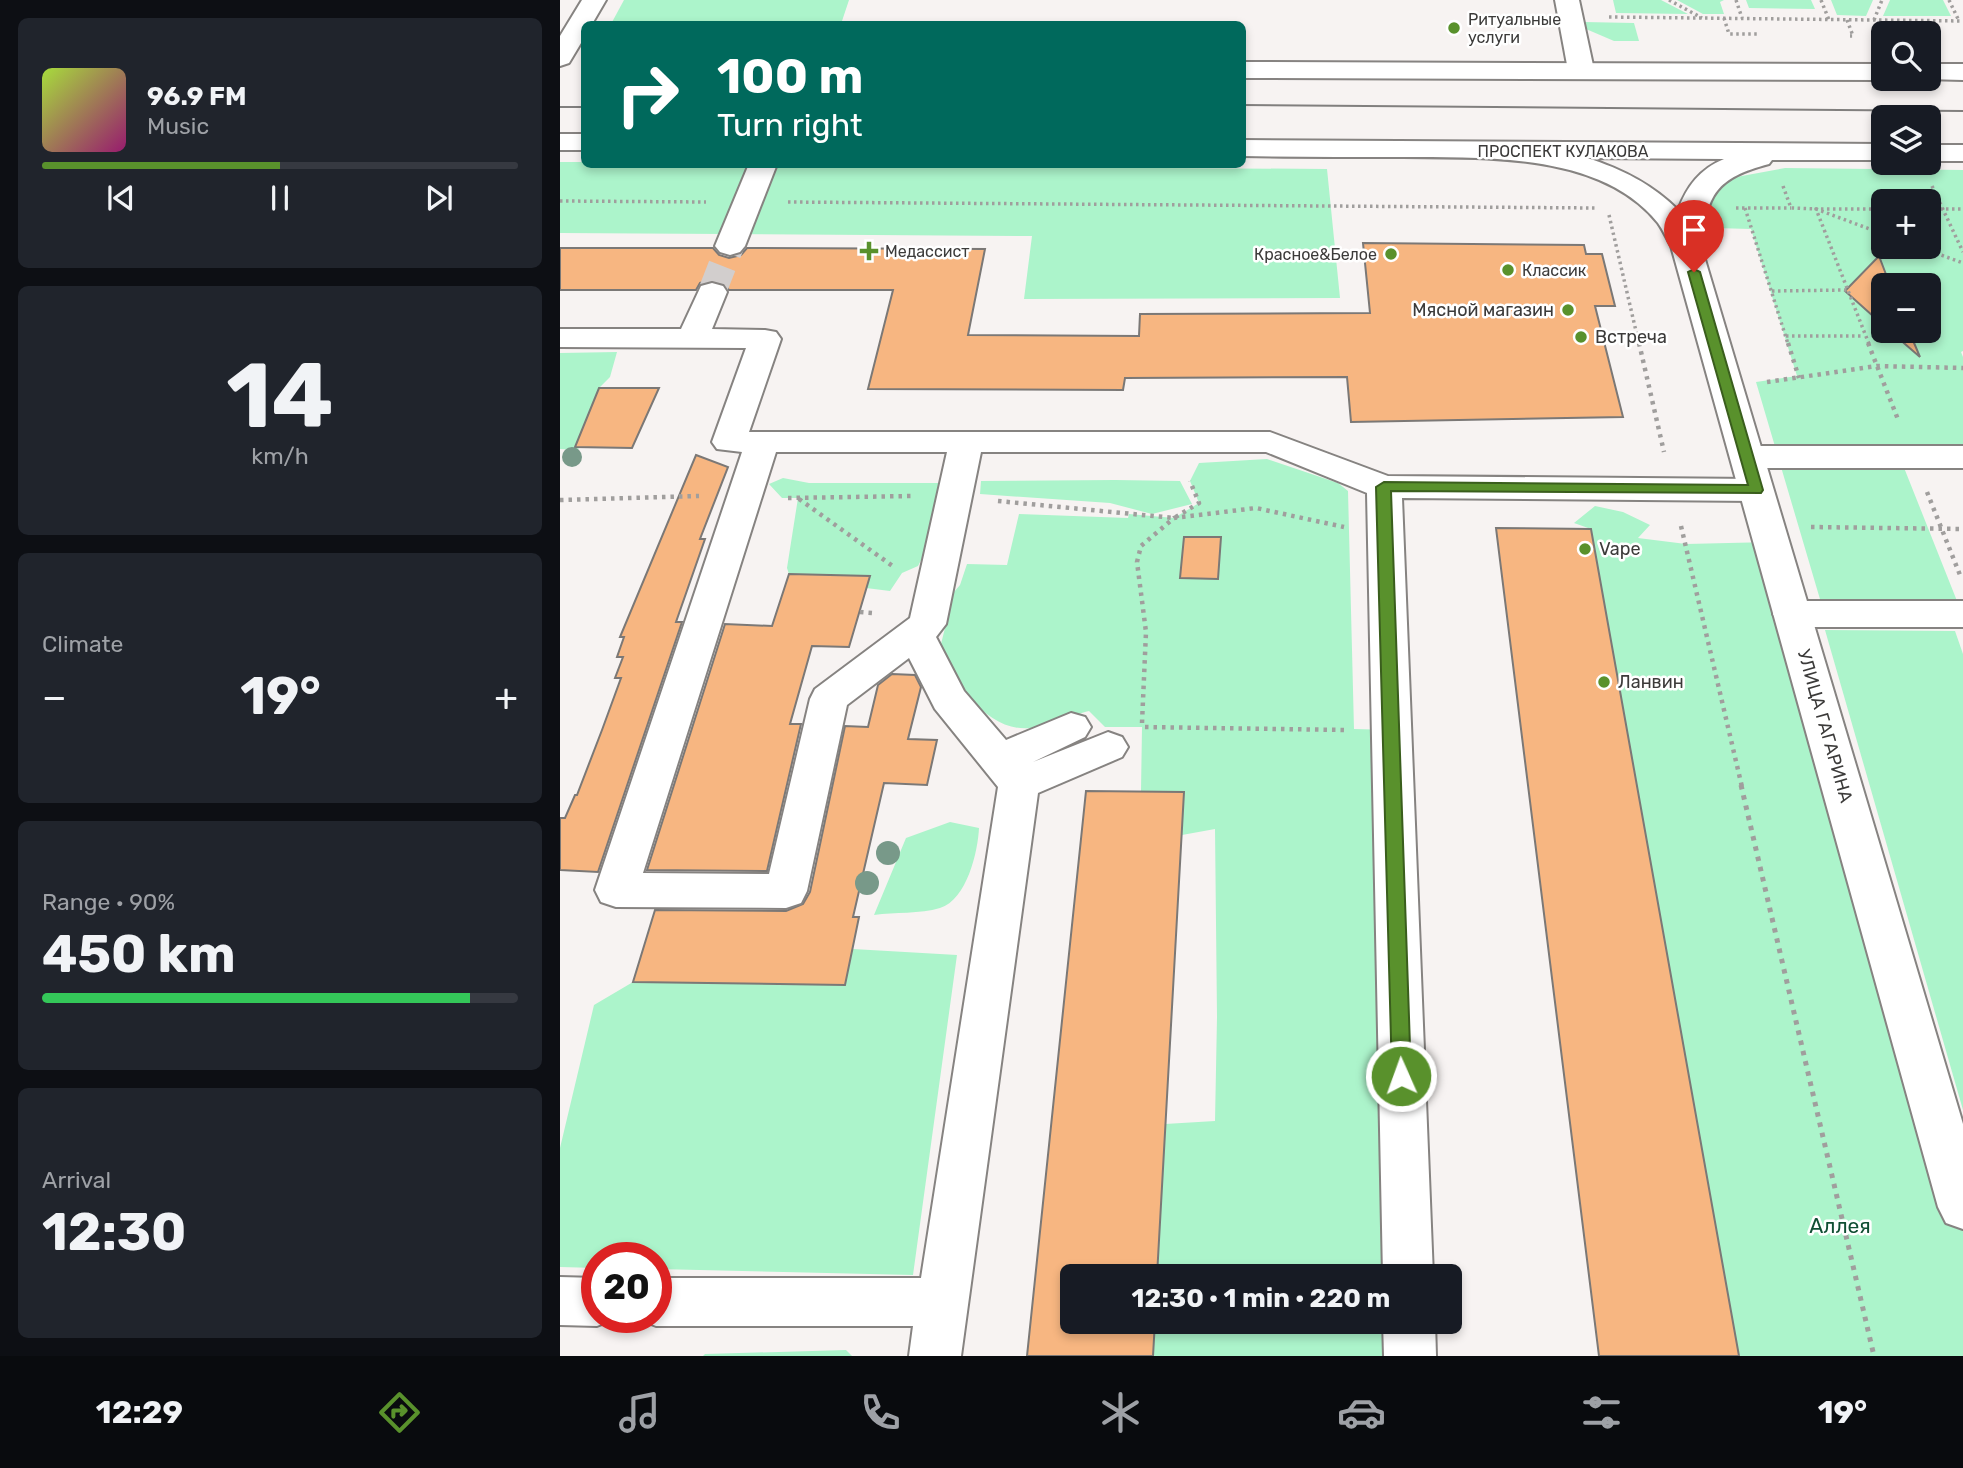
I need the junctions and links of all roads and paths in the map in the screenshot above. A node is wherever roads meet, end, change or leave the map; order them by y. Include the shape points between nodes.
1 (594, 0) edge
2 (1567, 0) edge
3 (1669, 0) edge
4 (1736, 0) edge
5 (1821, 0) edge
6 (1882, 0) edge
7 (1949, 0) edge
8 (1610, 18) dead end
9 (1703, 18) junction
10 (1724, 18) junction
11 (1742, 19) junction
12 (1829, 20) junction
13 (1847, 20) junction
14 (1874, 20) junction
15 (582, 21) edge
16 (1961, 21) edge
17 (581, 22) edge
18 (1729, 34) dead end
19 (1853, 36) dead end
20 (560, 58) edge
21 (560, 69) edge
22 (581, 69) edge
23 (1246, 70) edge
24 (1581, 70) junction
25 (1871, 72) edge
26 (1941, 72) edge
27 (1963, 72) edge
28 (560, 142) edge
29 (581, 142) edge
30 (1246, 148) edge
31 (1505, 150) junction
32 (1797, 152) junction
33 (1871, 152) edge
34 (1963, 153) edge
35 (1941, 161) edge
36 (761, 168) edge
37 (1932, 175) edge
38 (1780, 176) dead end
39 (1745, 208) dead end
40 (1816, 209) junction
41 (1871, 209) edge
42 (1944, 209) junction
43 (1963, 209) edge
44 (1871, 230) edge
45 (730, 246) tunnel mouth
46 (1686, 246) junction
47 (1963, 252) edge
48 (1941, 255) edge
49 (1963, 263) edge
50 (1847, 290) junction
51 (1772, 291) junction
52 (712, 292) tunnel mouth
53 (1786, 336) junction
54 (1864, 336) junction
55 (560, 338) edge
56 (693, 338) junction
57 (1877, 366) junction
58 (1963, 368) edge
59 (1799, 378) junction
60 (1759, 384) dead end
61 (1902, 429) dead end
62 (762, 442) junction
63 (966, 442) junction
64 (1963, 457) edge
65 (1752, 473) junction
66 (1190, 481) dead end
67 (1384, 487) junction
68 (1927, 492) dead end
69 (954, 495) junction
70 (744, 497) junction
71 (798, 498) junction
72 (560, 500) edge
73 (1174, 518) junction
74 (1349, 528) dead end
75 (1942, 529) junction
76 (1963, 529) edge
77 (902, 573) dead end
78 (1963, 583) edge
79 (860, 612) dead end
80 (882, 614) dead end
81 (1792, 614) junction
82 (1963, 614) edge
83 (915, 633) junction
84 (1071, 727) dead end
85 (1391, 730) junction
86 (1108, 747) dead end
87 (1009, 772) junction
88 (1963, 1207) edge
89 (1408, 1264) edge
90 (560, 1301) edge
91 (581, 1302) edge
92 (672, 1302) edge
93 (943, 1302) junction
94 (1409, 1334) edge
95 (935, 1356) edge
96 (1410, 1356) edge

1 - 15 main road
2 - 24 main road
3 - 9 path
4 - 11 path
5 - 12 path
6 - 14 path
7 - 16 path
8 - 9 path
9 - 10 path
10 - 11 path
10 - 18 path
11 - 12 path
12 - 13 path
13 - 14 path
13 - 19 path
14 - 16 path
17 - 20 main road
21 - 22 main road
23 - 24 main road
24 - 25 main road
26 - 27 main road
28 - 29 main road
30 - 31 main road, ПРОСПЕКТ КУЛАКОВА
31 - 32 main road, ПРОСПЕКТ КУЛАКОВА
31 - 46 main road via 1601,172 1643,194 1668,218
32 - 33 main road, ПРОСПЕКТ КУЛАКОВА
32 - 46 main road via 1755,158 1721,171 1698,190
34 - 35 main road
36 - 45 main road
37 - 42 path
38 - 40 path via 1791,208
39 - 51 path
40 - 41 path
40 - 44 path
40 - 50 path
42 - 43 path
42 - 47 path
46 - 65 main road, УЛИЦА ГАГАРИНА
48 - 49 path
50 - 51 path
50 - 54 path
51 - 53 path
52 - 56 main road
53 - 54 path
53 - 59 path
54 - 57 path
55 - 56 main road
56 - 62 main road via 765,339 729,442
57 - 58 path
57 - 59 path
57 - 61 path
59 - 60 path
62 - 63 main road
62 - 70 main road
63 - 67 main road via 1270,442
63 - 69 main road
64 - 65 main road
65 - 67 main road
65 - 81 main road, УЛИЦА ГАГАРИНА
66 - 73 path via 1199,503
67 - 85 main road
68 - 75 path
69 - 71 path
69 - 73 path
69 - 83 main road via 927,624
70 - 71 path
70 - 72 path
70 - 83 main road via 616,890 786,891 829,699
71 - 77 path
73 - 74 path via 1256,508
73 - 85 path via 1141,546 1137,562 1146,632 1142,727
75 - 76 path
75 - 78 path
79 - 80 path
81 - 82 main road
81 - 88 main road, УЛИЦА ГАГАРИНА
83 - 87 main road via 949,699
84 - 87 main road
85 - 89 main road
86 - 87 main road
87 - 93 main road
90 - 91 main road
92 - 93 main road
93 - 95 main road
94 - 96 main road

